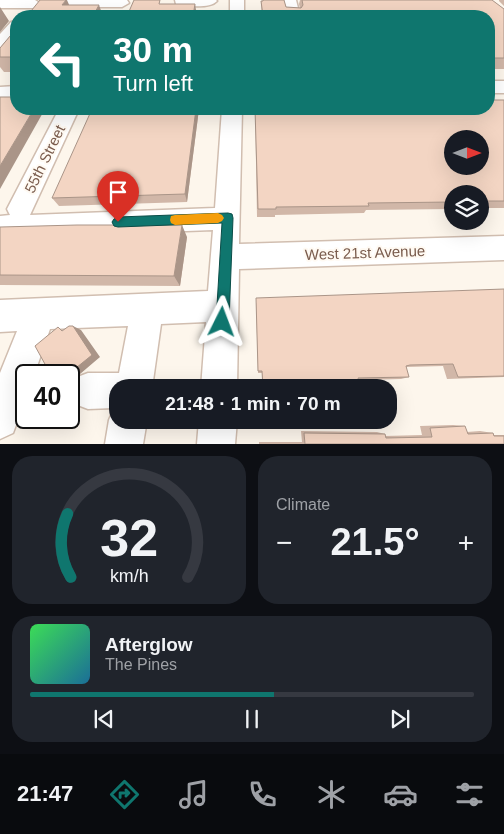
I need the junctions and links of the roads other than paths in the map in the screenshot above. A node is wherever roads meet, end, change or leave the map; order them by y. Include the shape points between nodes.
1 (210, 0) edge
2 (123, 1) edge
3 (181, 1) edge
4 (36, 2) edge
5 (55, 3) edge
6 (0, 4) edge
7 (10, 32) edge
8 (0, 44) edge
9 (66, 115) edge
10 (232, 115) edge
11 (20, 209) dead end
12 (228, 218) junction
13 (0, 227) edge
14 (504, 248) edge
15 (226, 257) junction
16 (223, 306) junction
17 (147, 310) junction
18 (39, 314) junction
19 (0, 316) edge
20 (136, 379) edge
21 (219, 379) edge
22 (0, 420) edge
23 (126, 429) edge
24 (217, 429) edge
25 (124, 444) edge
26 (216, 444) edge

1 - 3 street
2 - 5 street
4 - 6 street
7 - 8 street
9 - 11 street, 55th Street
10 - 12 street
12 - 13 street
12 - 15 street
14 - 15 street, West 21st Avenue
15 - 16 street
16 - 17 street
16 - 21 street
17 - 18 street
17 - 20 street
18 - 19 street
18 - 22 street
23 - 25 street
24 - 26 street

